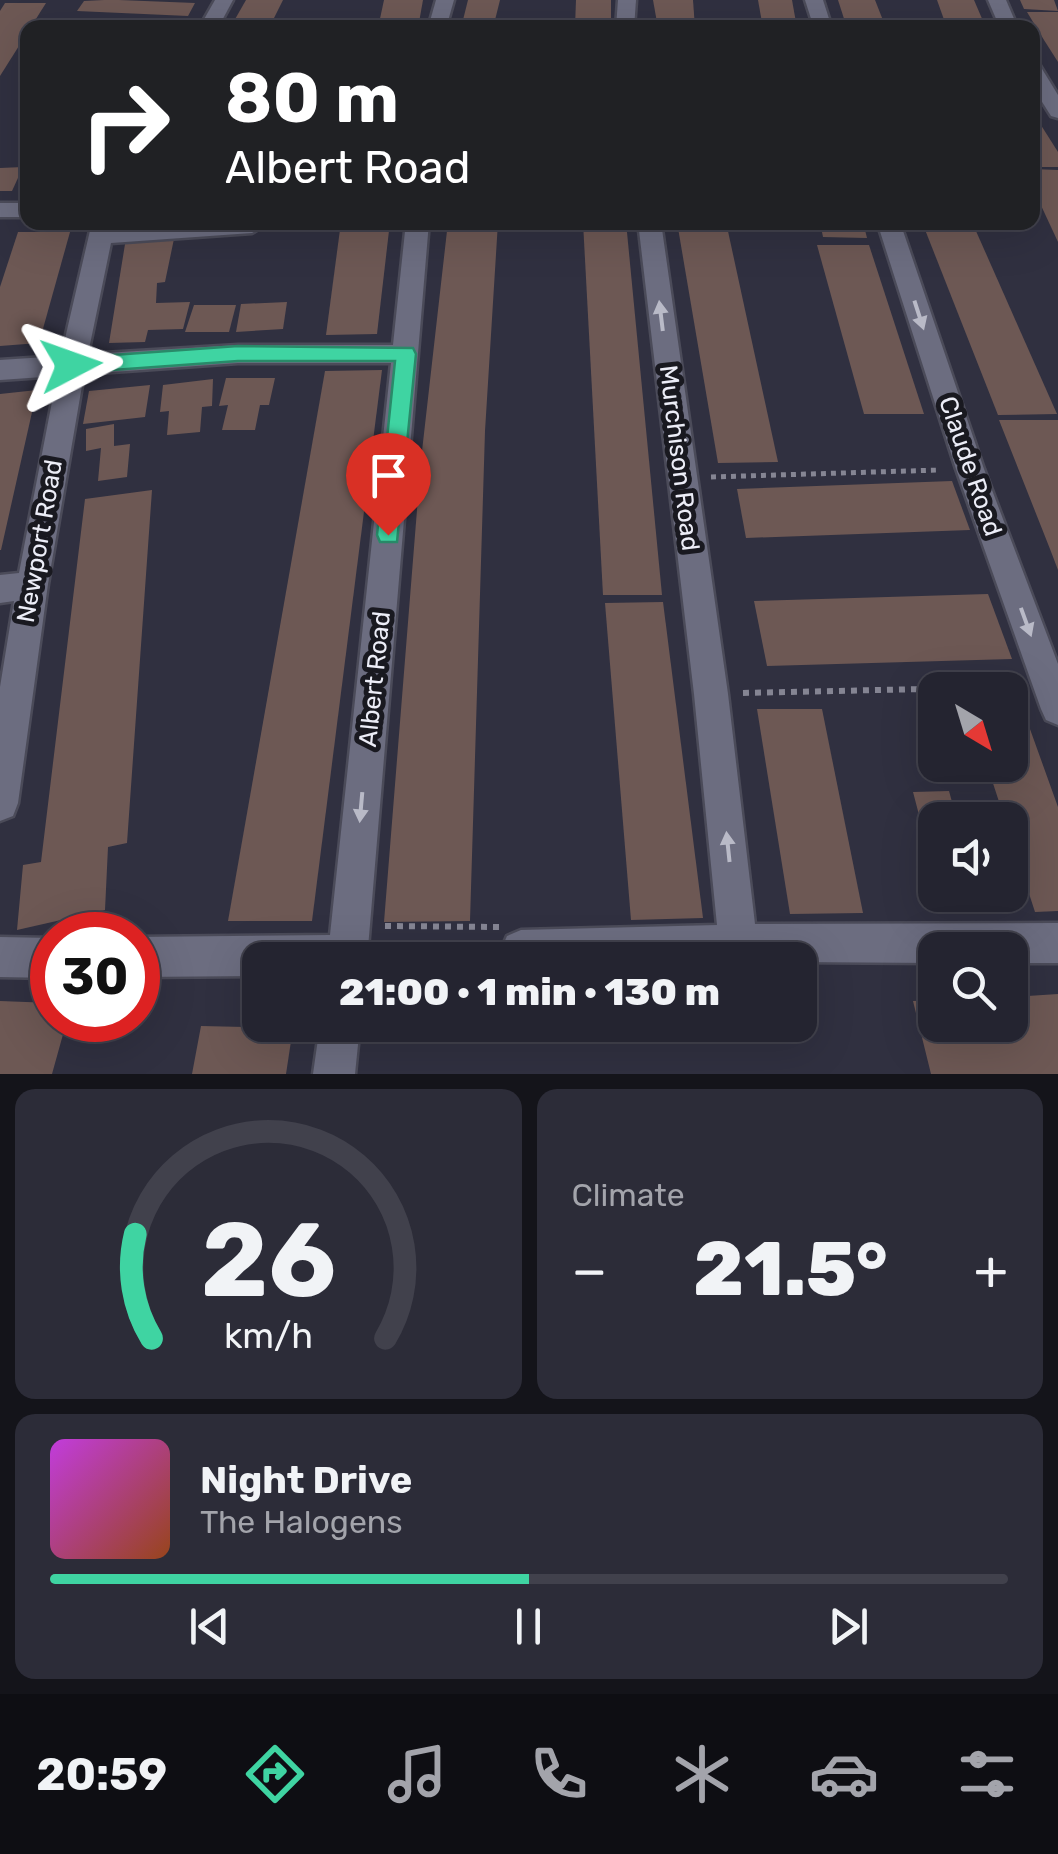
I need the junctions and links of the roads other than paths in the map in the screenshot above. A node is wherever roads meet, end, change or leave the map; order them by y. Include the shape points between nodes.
1 (1040, 82) edge
2 (1058, 112) edge
3 (102, 230) edge
4 (417, 230) edge
5 (650, 230) edge
6 (891, 230) edge
7 (406, 354) junction
8 (71, 365) junction
9 (0, 370) edge
10 (15, 587) edge
11 (1054, 698) edge
12 (0, 802) edge
13 (355, 942) edge
14 (738, 942) edge
15 (1058, 942) edge
16 (817, 944) edge
17 (242, 952) edge
18 (160, 956) edge
19 (0, 958) edge
20 (30, 958) edge
21 (338, 1042) edge
22 (334, 1074) edge

1 - 2 street
3 - 8 street, Newport Road
4 - 7 street, Albert Road
14 -> 5 street, Murchison Road
6 -> 11 street, Claude Road
7 - 8 street via 238,354
7 -> 13 street, Albert Road
8 - 9 street
8 - 10 street, Newport Road
10 - 12 street, Newport Road
15 - 16 street
17 - 18 street
19 - 20 street
21 - 22 street

